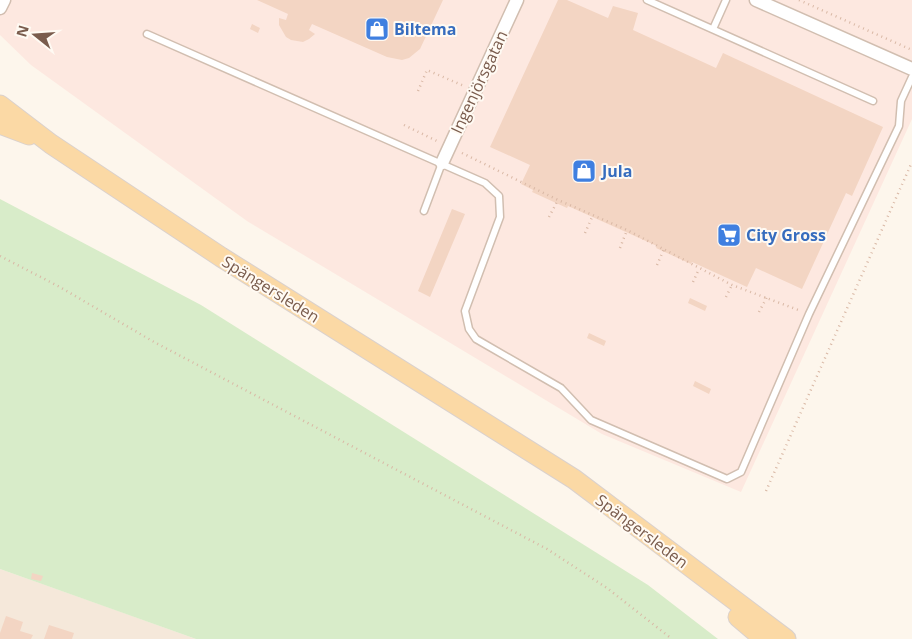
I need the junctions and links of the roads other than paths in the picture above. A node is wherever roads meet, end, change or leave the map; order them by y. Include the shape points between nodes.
1 (4, 0) edge
2 (517, 0) edge
3 (647, 0) edge
4 (726, 0) edge
5 (756, 0) edge
6 (0, 8) edge
7 (713, 29) junction
8 (148, 34) dead end
9 (912, 69) edge
10 (912, 77) edge
11 (873, 101) dead end
12 (0, 104) edge
13 (0, 124) edge
14 (52, 144) junction
15 (442, 164) junction
16 (424, 211) dead end
17 (493, 430) junction
18 (764, 639) edge
19 (786, 639) edge

1 - 6 street
2 - 15 street, Ingenjörsgatan
3 - 7 lane
4 - 7 lane
5 - 9 street
7 - 11 lane
8 - 15 lane
10 - 15 lane via 901,101 899,126 809,314 741,472 727,479 591,420 561,388 476,339 468,329 465,311 500,217 499,196 486,183
12 - 14 main road, Spängersleden
13 - 14 main road, Spängersleden
14 - 17 main road, Spängersleden via 221,257
15 - 16 lane
17 - 18 main road, Spängersleden via 688,575
17 - 19 main road, Spängersleden via 574,479

